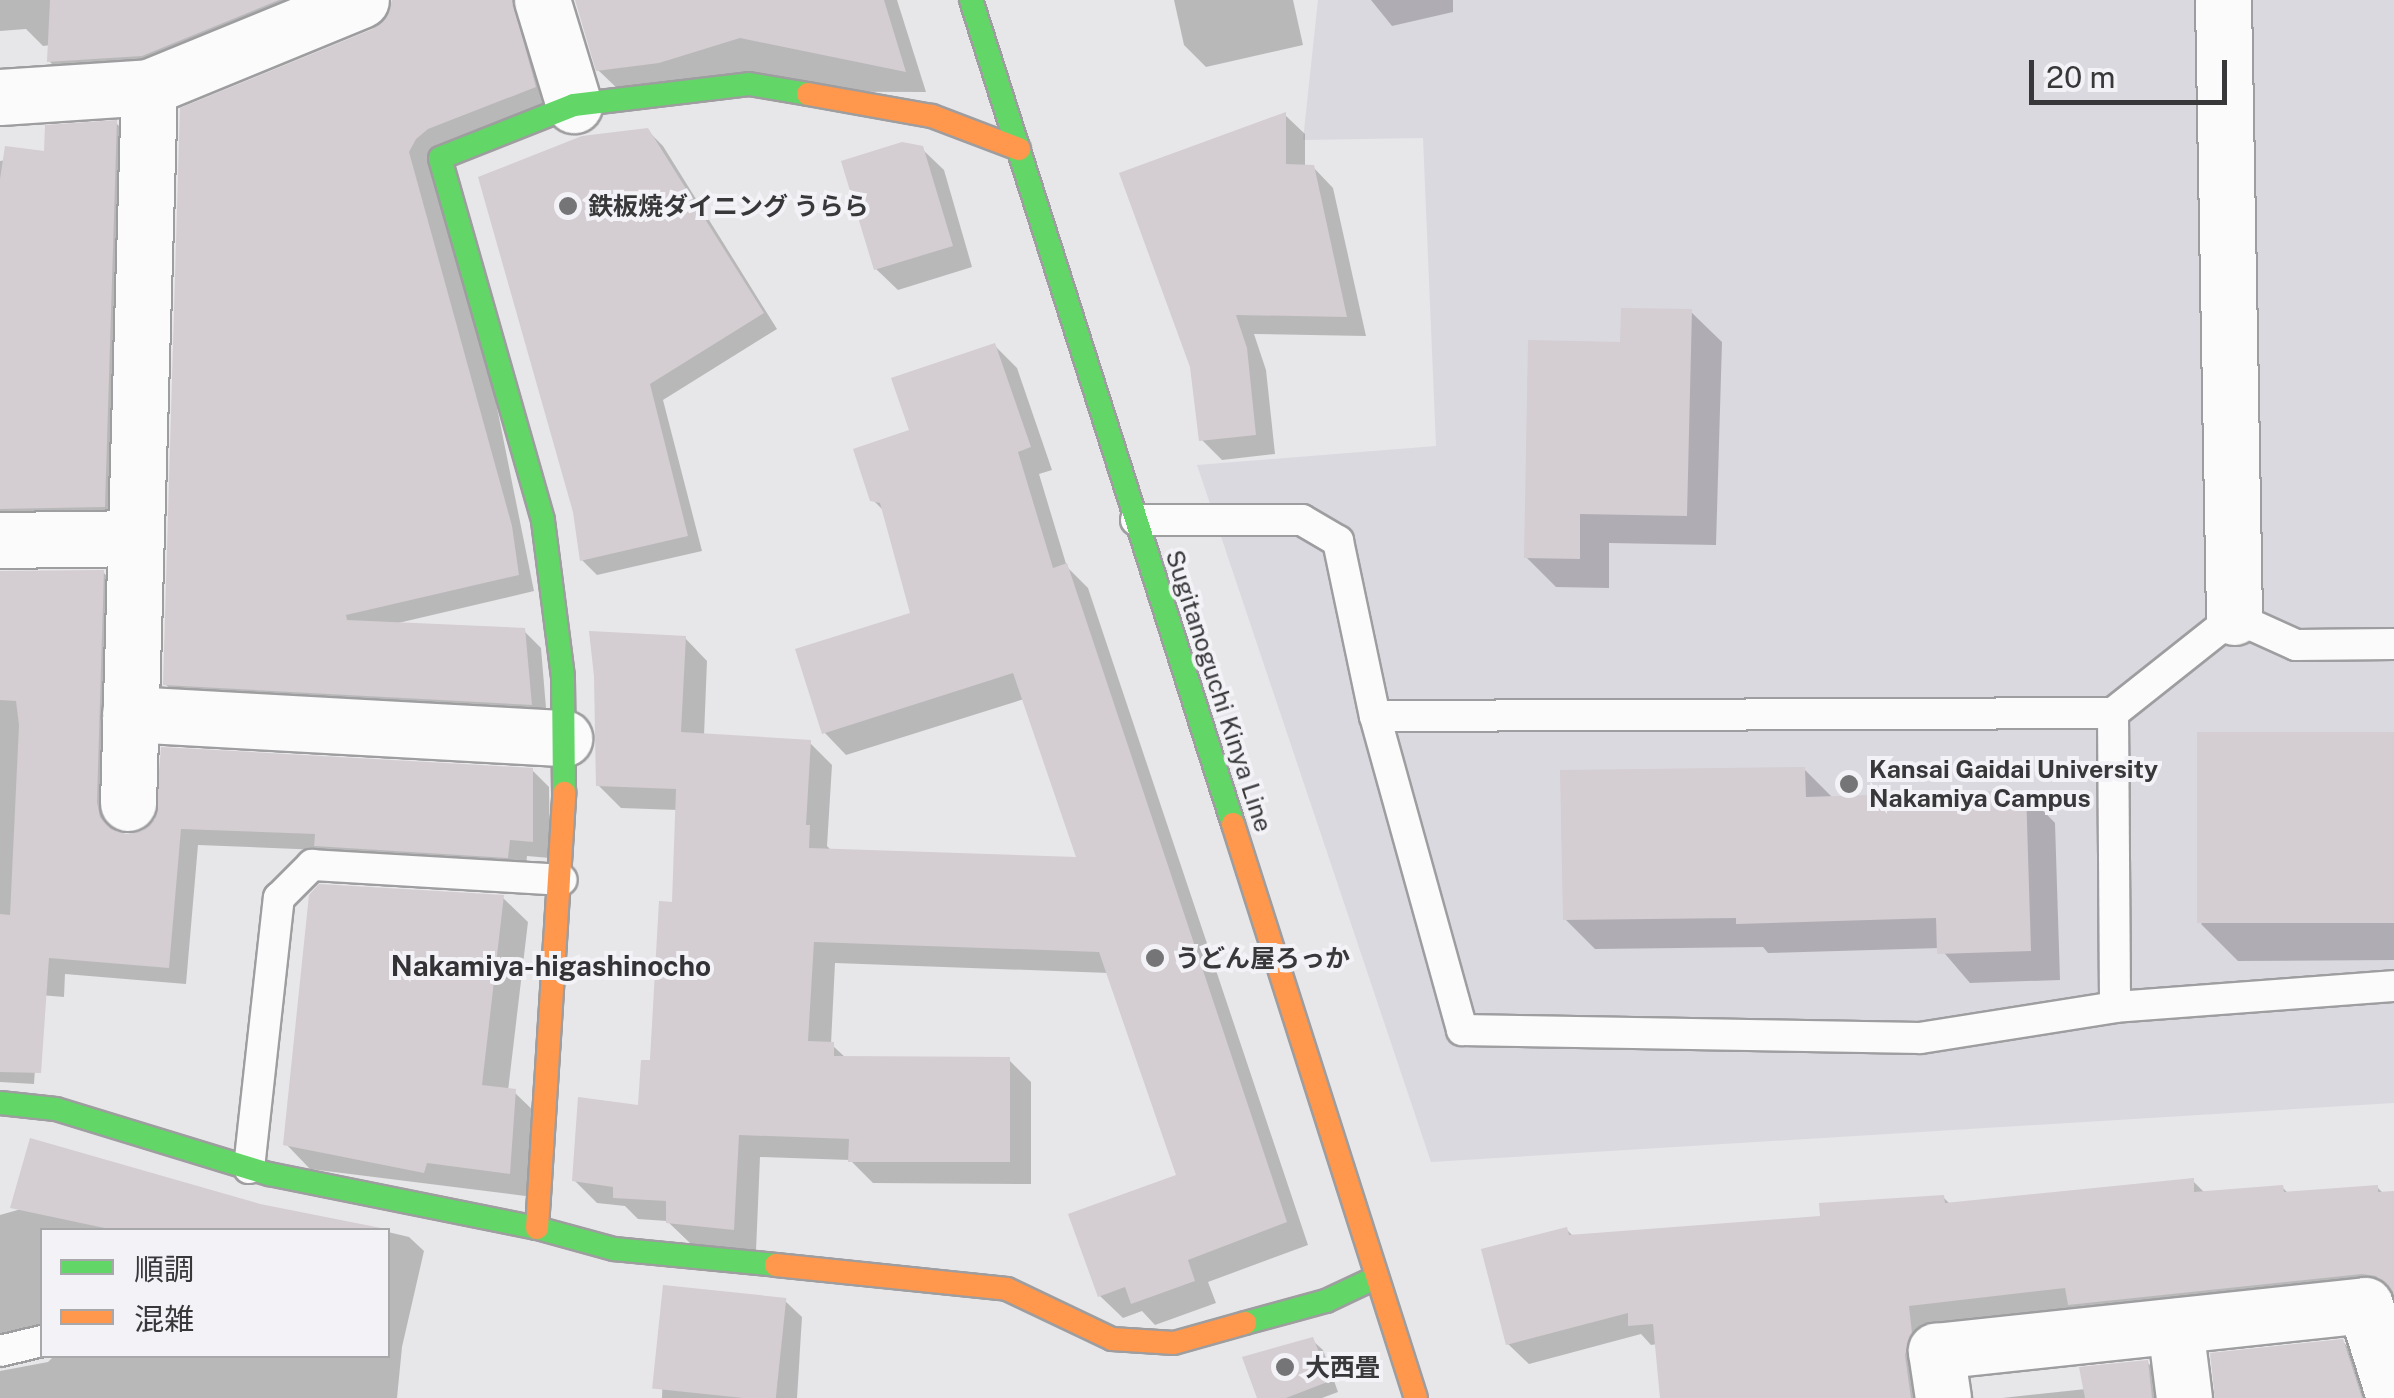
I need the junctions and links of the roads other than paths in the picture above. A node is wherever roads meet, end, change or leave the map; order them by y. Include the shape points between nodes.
1 (362, 0) edge
2 (542, 0) edge
3 (971, 0) edge
4 (2223, 0) edge
5 (148, 87) junction
6 (0, 97) edge
7 (574, 105) junction
8 (1019, 149) junction
9 (1136, 520) junction
10 (135, 538) junction
11 (0, 540) edge
12 (2234, 616) junction
13 (2394, 644) edge
14 (2114, 713) junction
15 (130, 714) junction
16 (1375, 716) junction
17 (564, 738) junction
18 (128, 803) dead end
19 (562, 880) junction
20 (2394, 986) edge
21 (2115, 1007) junction
22 (0, 1102) edge
23 (249, 1168) junction
24 (537, 1228) junction
25 (1377, 1277) junction
26 (2175, 1326) junction
27 (40, 1341) edge
28 (0, 1351) edge
29 (2394, 1397) edge
30 (1416, 1398) edge
31 (1942, 1398) edge
32 (2184, 1398) edge

1 - 5 street
2 - 7 street
3 - 8 street, Sugitanoguchi Kinya Line
4 - 12 street
5 - 6 street
5 - 10 street
7 - 8 street via 749,84 932,116
7 - 17 street via 440,158 543,520
8 - 9 street, Sugitanoguchi Kinya Line
9 - 16 lane via 1302,520 1338,541
9 - 25 street, Sugitanoguchi Kinya Line
10 - 11 street
10 - 15 street
12 - 13 lane via 2296,645
12 - 14 lane
14 - 16 lane
14 - 21 lane
15 - 17 street
15 - 18 street
16 - 21 lane via 1462,1030 1920,1038
17 - 19 street
19 - 23 lane via 312,865 279,898
19 - 24 street
20 - 21 lane
22 - 23 street via 56,1109
23 - 24 street
24 - 25 street via 614,1248 1007,1288 1112,1339 1174,1343 1326,1300
25 - 30 street, Sugitanoguchi Kinya Line
26 - 29 street via 2364,1305
26 - 31 street via 1936,1351
26 - 32 street
27 - 28 lane

